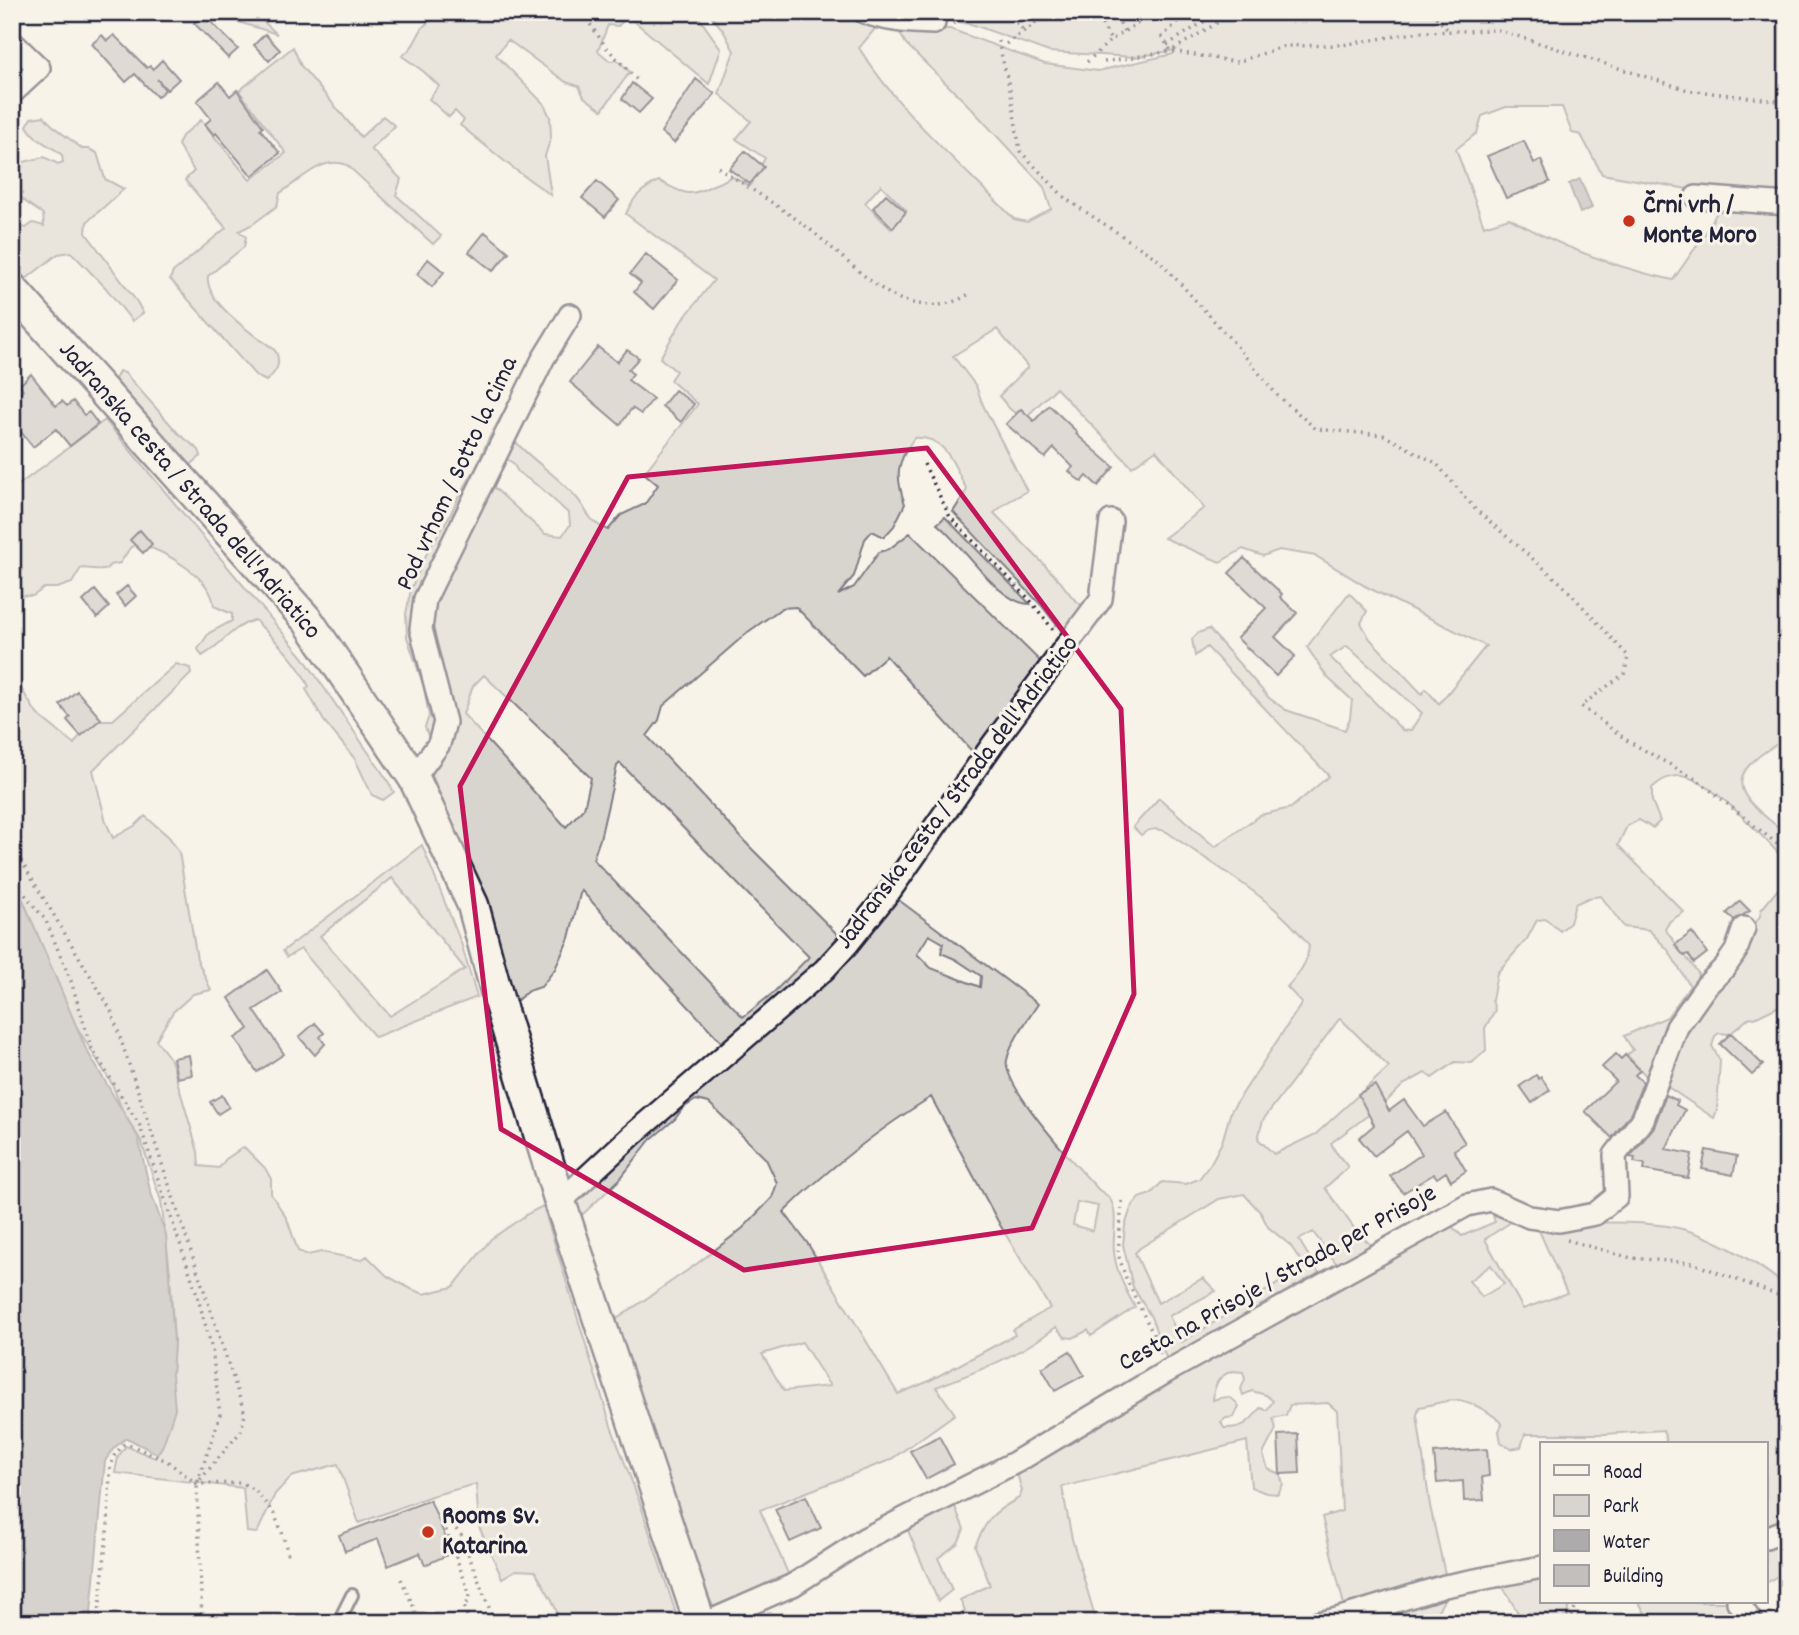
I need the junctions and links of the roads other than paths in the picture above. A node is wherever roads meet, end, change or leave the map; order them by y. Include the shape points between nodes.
1 (864, 12) edge
2 (943, 24) road end
3 (12, 42) edge
4 (12, 93) edge
5 (1696, 197) dead end
6 (1787, 204) edge
7 (12, 289) edge
8 (570, 315) dead end
9 (1111, 521) dead end
10 (414, 778) junction
11 (1744, 928) dead end
12 (560, 1202) junction
13 (1787, 1530) edge
14 (1768, 1537) edge
15 (1540, 1567) edge
16 (352, 1595) dead end
17 (1739, 1604) edge
18 (338, 1623) edge
19 (699, 1623) edge
20 (706, 1623) edge
21 (1318, 1623) edge
22 (1752, 1623) edge

1 - 2 street via 904,22
3 - 4 street via 39,68
5 - 6 street
7 - 10 main road, Jadranska cesta / Strada dell'Adriatico via 308,621
8 - 10 street, Pod vrhom / Sotto la Cima via 425,599 421,629 445,722 439,744
9 - 12 street, Jadranska cesta / Strada dell'Adriatico via 1101,599 848,945
10 - 12 main road, Jadranska cesta / Strada dell'Adriatico via 473,905
11 - 20 street, Cesta na Prisoje / Strada per Prisoje via 1736,951 1677,1027 1643,1119 1615,1154 1617,1196 1595,1214 1559,1221 1530,1217 1491,1200 1467,1205 1164,1373 1016,1462 866,1538 793,1584
12 - 19 main road, Jadranska cesta / Strada dell'Adriatico
13 - 14 street
15 - 21 street via 1445,1586
16 - 18 lane
17 - 22 street

